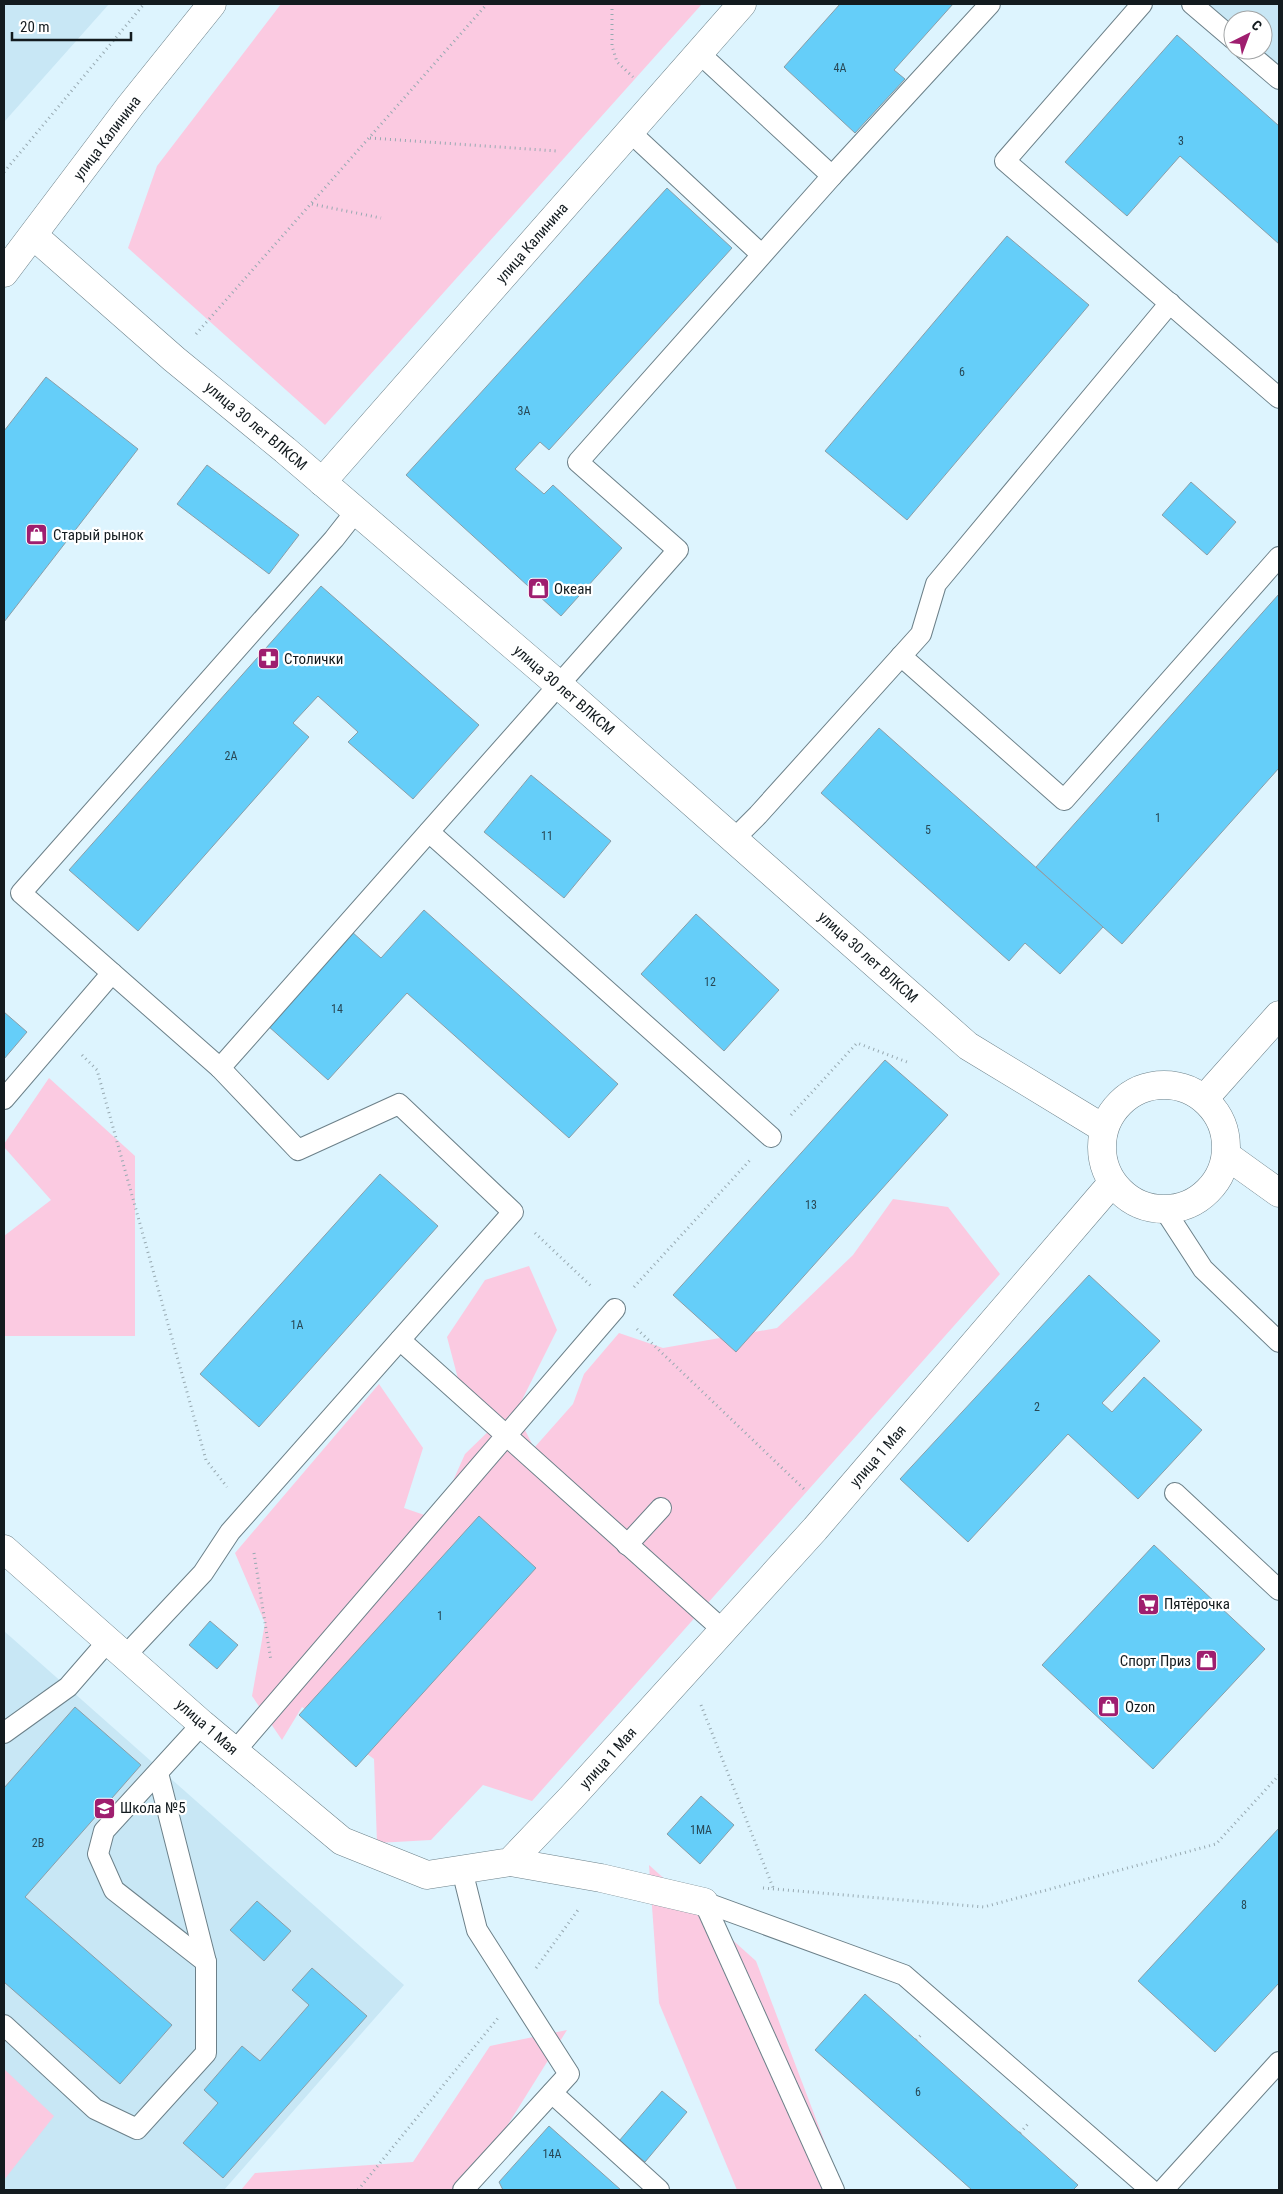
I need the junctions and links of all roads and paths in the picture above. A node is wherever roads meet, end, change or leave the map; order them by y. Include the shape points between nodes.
1 (144, 4) edge
2 (212, 4) edge
3 (487, 4) edge
4 (612, 4) edge
5 (742, 4) edge
6 (990, 4) edge
7 (1142, 4) edge
8 (1192, 4) edge
9 (1223, 30) edge
10 (699, 53) junction
11 (1257, 60) edge
12 (1279, 79) edge
13 (639, 83) dead end
14 (630, 132) junction
15 (369, 138) junction
16 (557, 151) dead end
17 (4, 172) edge
18 (832, 176) junction
19 (311, 204) junction
20 (381, 218) dead end
21 (34, 236) junction
22 (761, 254) junction
23 (4, 273) edge
24 (1170, 303) junction
25 (174, 359) junction
26 (1279, 398) edge
27 (322, 482) junction
28 (356, 511) junction
29 (1279, 557) edge
30 (901, 656) junction
31 (559, 685) junction
32 (429, 832) junction
33 (734, 838) junction
34 (112, 973) junction
35 (1279, 1015) edge
36 (60, 1034) junction
37 (220, 1068) junction
38 (4, 1099) edge
39 (1204, 1099) junction
40 (1104, 1128) junction
41 (771, 1137) dead end
42 (1226, 1155) junction
43 (1112, 1182) junction
44 (1279, 1193) edge
45 (1164, 1209) junction
46 (513, 1212) junction
47 (615, 1309) junction
48 (400, 1340) junction
49 (1279, 1342) edge
50 (506, 1436) junction
51 (804, 1489) dead end
52 (1175, 1493) dead end
53 (660, 1508) dead end
54 (248, 1512) junction
55 (627, 1545) junction
56 (4, 1549) edge
57 (1279, 1590) edge
58 (723, 1630) junction
59 (117, 1648) junction
60 (688, 1669) junction
61 (277, 1701) junction
62 (202, 1724) junction
63 (4, 1733) edge
64 (234, 1752) junction
65 (158, 1772) junction
66 (1279, 1775) edge
67 (510, 1862) junction
68 (462, 1870) junction
69 (602, 1878) junction
70 (755, 1887) dead end
71 (774, 1890) junction
72 (704, 1902) junction
73 (206, 1962) junction
74 (518, 1993) junction
75 (4, 2025) edge
76 (1279, 2062) edge
77 (552, 2093) junction
78 (358, 2190) edge
79 (464, 2190) edge
80 (659, 2190) edge
81 (834, 2190) edge
82 (1151, 2190) edge
83 (1163, 2190) edge

1 - 17 path
2 - 21 main road, улица Калинина via 130,106
3 - 15 path
4 - 13 path via 612,46 617,62
5 - 10 main road, улица Калинина
6 - 18 lane
7 - 24 lane via 1005,161
8 - 9 lane
10 - 14 main road, улица Калинина
10 - 18 lane
11 - 12 lane
14 - 22 lane
14 - 27 main road, улица Калинина
15 - 16 path
15 - 19 path
18 - 22 lane
19 - 20 path
19 - 25 path
21 - 23 main road, улица Калинина
21 - 25 main road, улица 30 лет ВЛКСМ
22 - 31 lane via 578,462 678,550
24 - 26 lane
24 - 30 lane via 936,584 921,634
25 - 27 main road, улица 30 лет ВЛКСМ
27 - 28 main road, улица 30 лет ВЛКСМ
28 - 31 main road, улица 30 лет ВЛКСМ
28 - 34 lane via 21,893
29 - 30 lane via 1064,800
30 - 33 lane
31 - 32 lane
31 - 33 main road, улица 30 лет ВЛКСМ
32 - 37 lane
32 - 41 lane
33 - 40 main road, улица 30 лет ВЛКСМ via 968,1046
34 - 36 lane
34 - 37 lane
35 - 39 main road
36 - 38 lane
36 - 54 path via 97,1070 206,1460
37 - 46 lane via 298,1150 399,1104
39 - 40 main road via 1186,1088 1166,1084 1145,1086 1112,1110
39 - 42 main road via 1218,1114 1225,1134
40 - 43 main road via 1102,1156
42 - 44 main road
42 - 45 main road via 1211,1188 1182,1207
43 - 45 main road via 1126,1197 1144,1206
43 - 58 main road, улица 1 Мая
45 - 49 lane via 1203,1269
46 - 47 path
46 - 48 lane
47 - 50 lane
47 - 51 path
48 - 50 lane
48 - 54 lane
50 - 55 lane
50 - 61 lane
52 - 57 lane
53 - 55 lane
54 - 59 lane via 203,1572
54 - 61 path
55 - 58 lane
56 - 59 main road, улица 1 Мая
58 - 60 main road, улица 1 Мая
59 - 62 main road, улица 1 Мая
59 - 63 lane
60 - 67 main road, улица 1 Мая
60 - 71 path
61 - 64 lane
62 - 64 main road, улица 1 Мая
62 - 65 lane
64 - 68 main road, улица 1 Мая via 342,1841 427,1875
65 - 73 lane
65 - 73 lane via 104,1831 98,1854 114,1890
66 - 71 path via 1216,1844 984,1907
67 - 68 main road, улица 1 Мая
67 - 69 main road
68 - 74 lane via 478,1930
69 - 72 main road
69 - 74 path
70 - 71 path
72 - 81 lane
72 - 82 lane via 904,1975
73 - 75 lane via 206,2053 137,2130 95,2109
74 - 77 lane via 569,2074
74 - 78 path
76 - 83 lane
77 - 79 lane
77 - 80 lane

